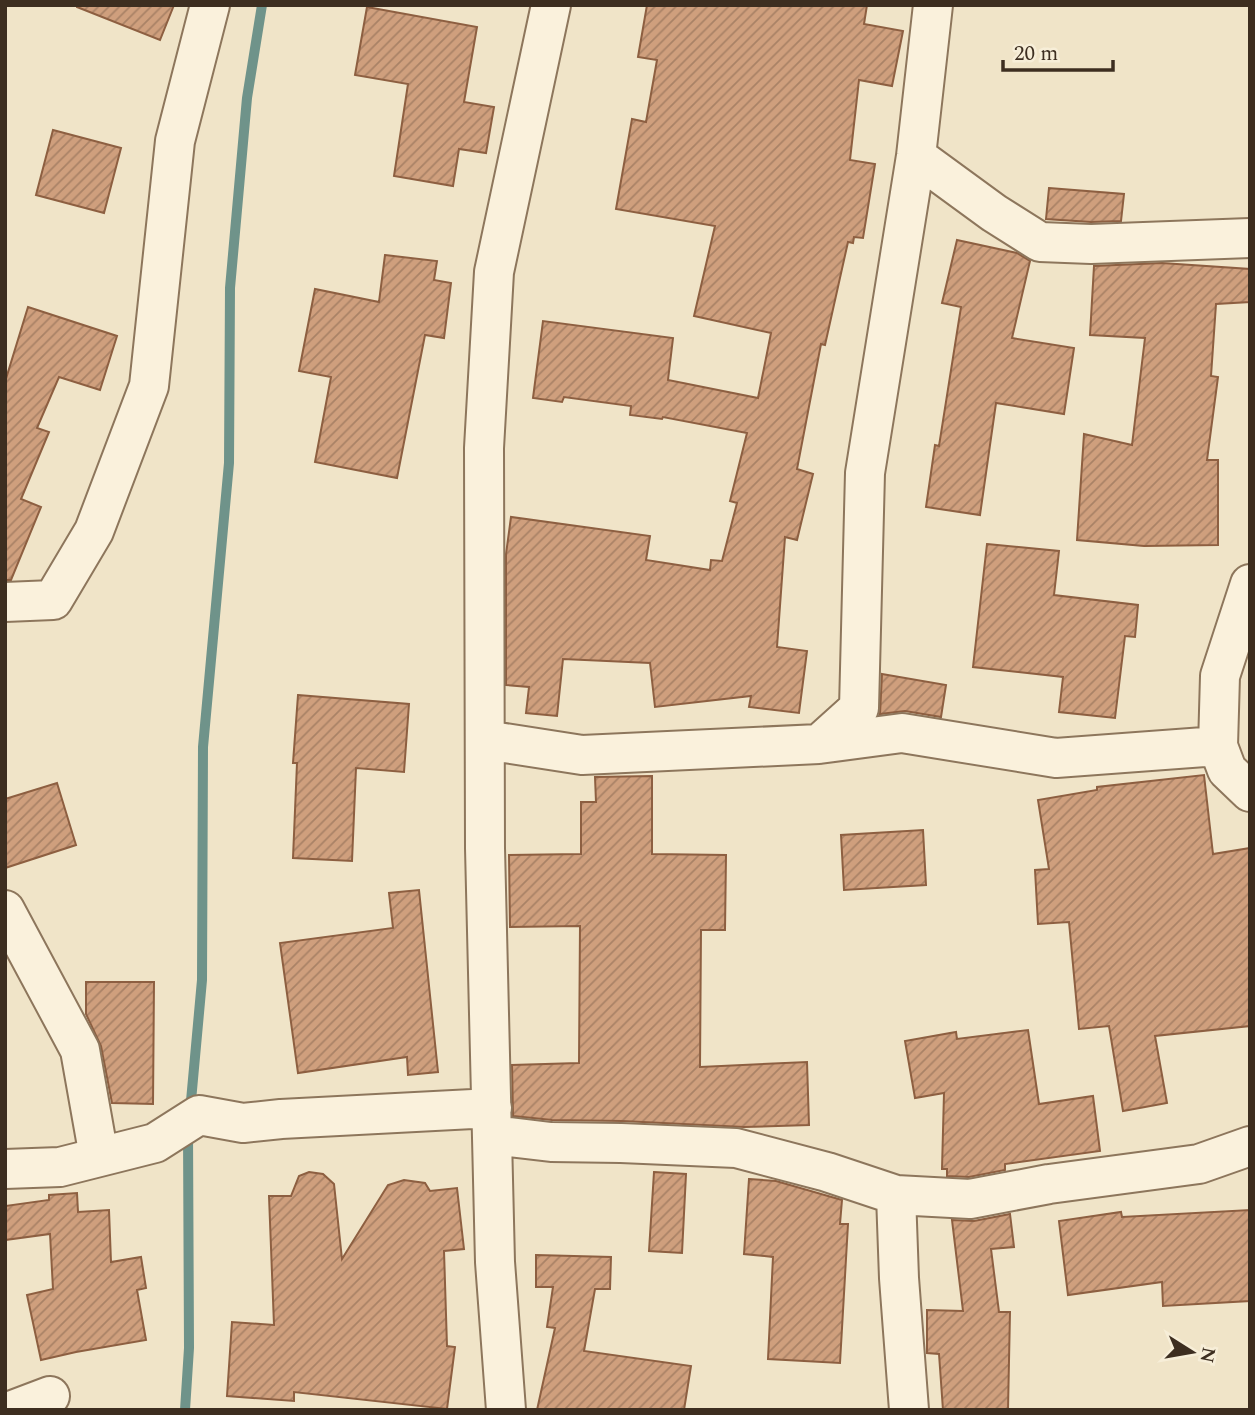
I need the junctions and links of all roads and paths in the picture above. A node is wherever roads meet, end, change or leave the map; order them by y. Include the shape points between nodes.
1 (210, 5) edge
2 (551, 5) edge
3 (933, 5) edge
4 (916, 156) junction
5 (1250, 238) edge
6 (1250, 584) edge
7 (5, 602) edge
8 (485, 740) junction
9 (819, 744) junction
10 (1218, 746) junction
11 (1250, 792) edge
12 (5, 909) edge
13 (492, 1122) junction
14 (1250, 1146) edge
15 (99, 1157) junction
16 (5, 1170) edge
17 (896, 1195) junction
18 (50, 1396) dead end
19 (13, 1410) edge
20 (506, 1410) edge
21 (909, 1410) edge

1 - 7 street via 175,141 149,386 94,531 53,600
2 - 8 street via 495,272 484,448
3 - 4 street
4 - 5 street via 1040,242
4 - 9 street via 865,473 859,708
6 - 10 street via 1220,676
8 - 9 street via 582,755
8 - 13 street
9 - 10 street via 902,733 1056,758
10 - 11 street via 1227,769
12 - 15 street via 80,1050
13 - 15 street via 281,1119 243,1123 199,1115 155,1143
13 - 17 street via 551,1142 736,1148
13 - 20 street via 495,1262
14 - 17 street via 1199,1164 970,1199
15 - 16 street via 60,1167
17 - 21 street
18 - 19 street

